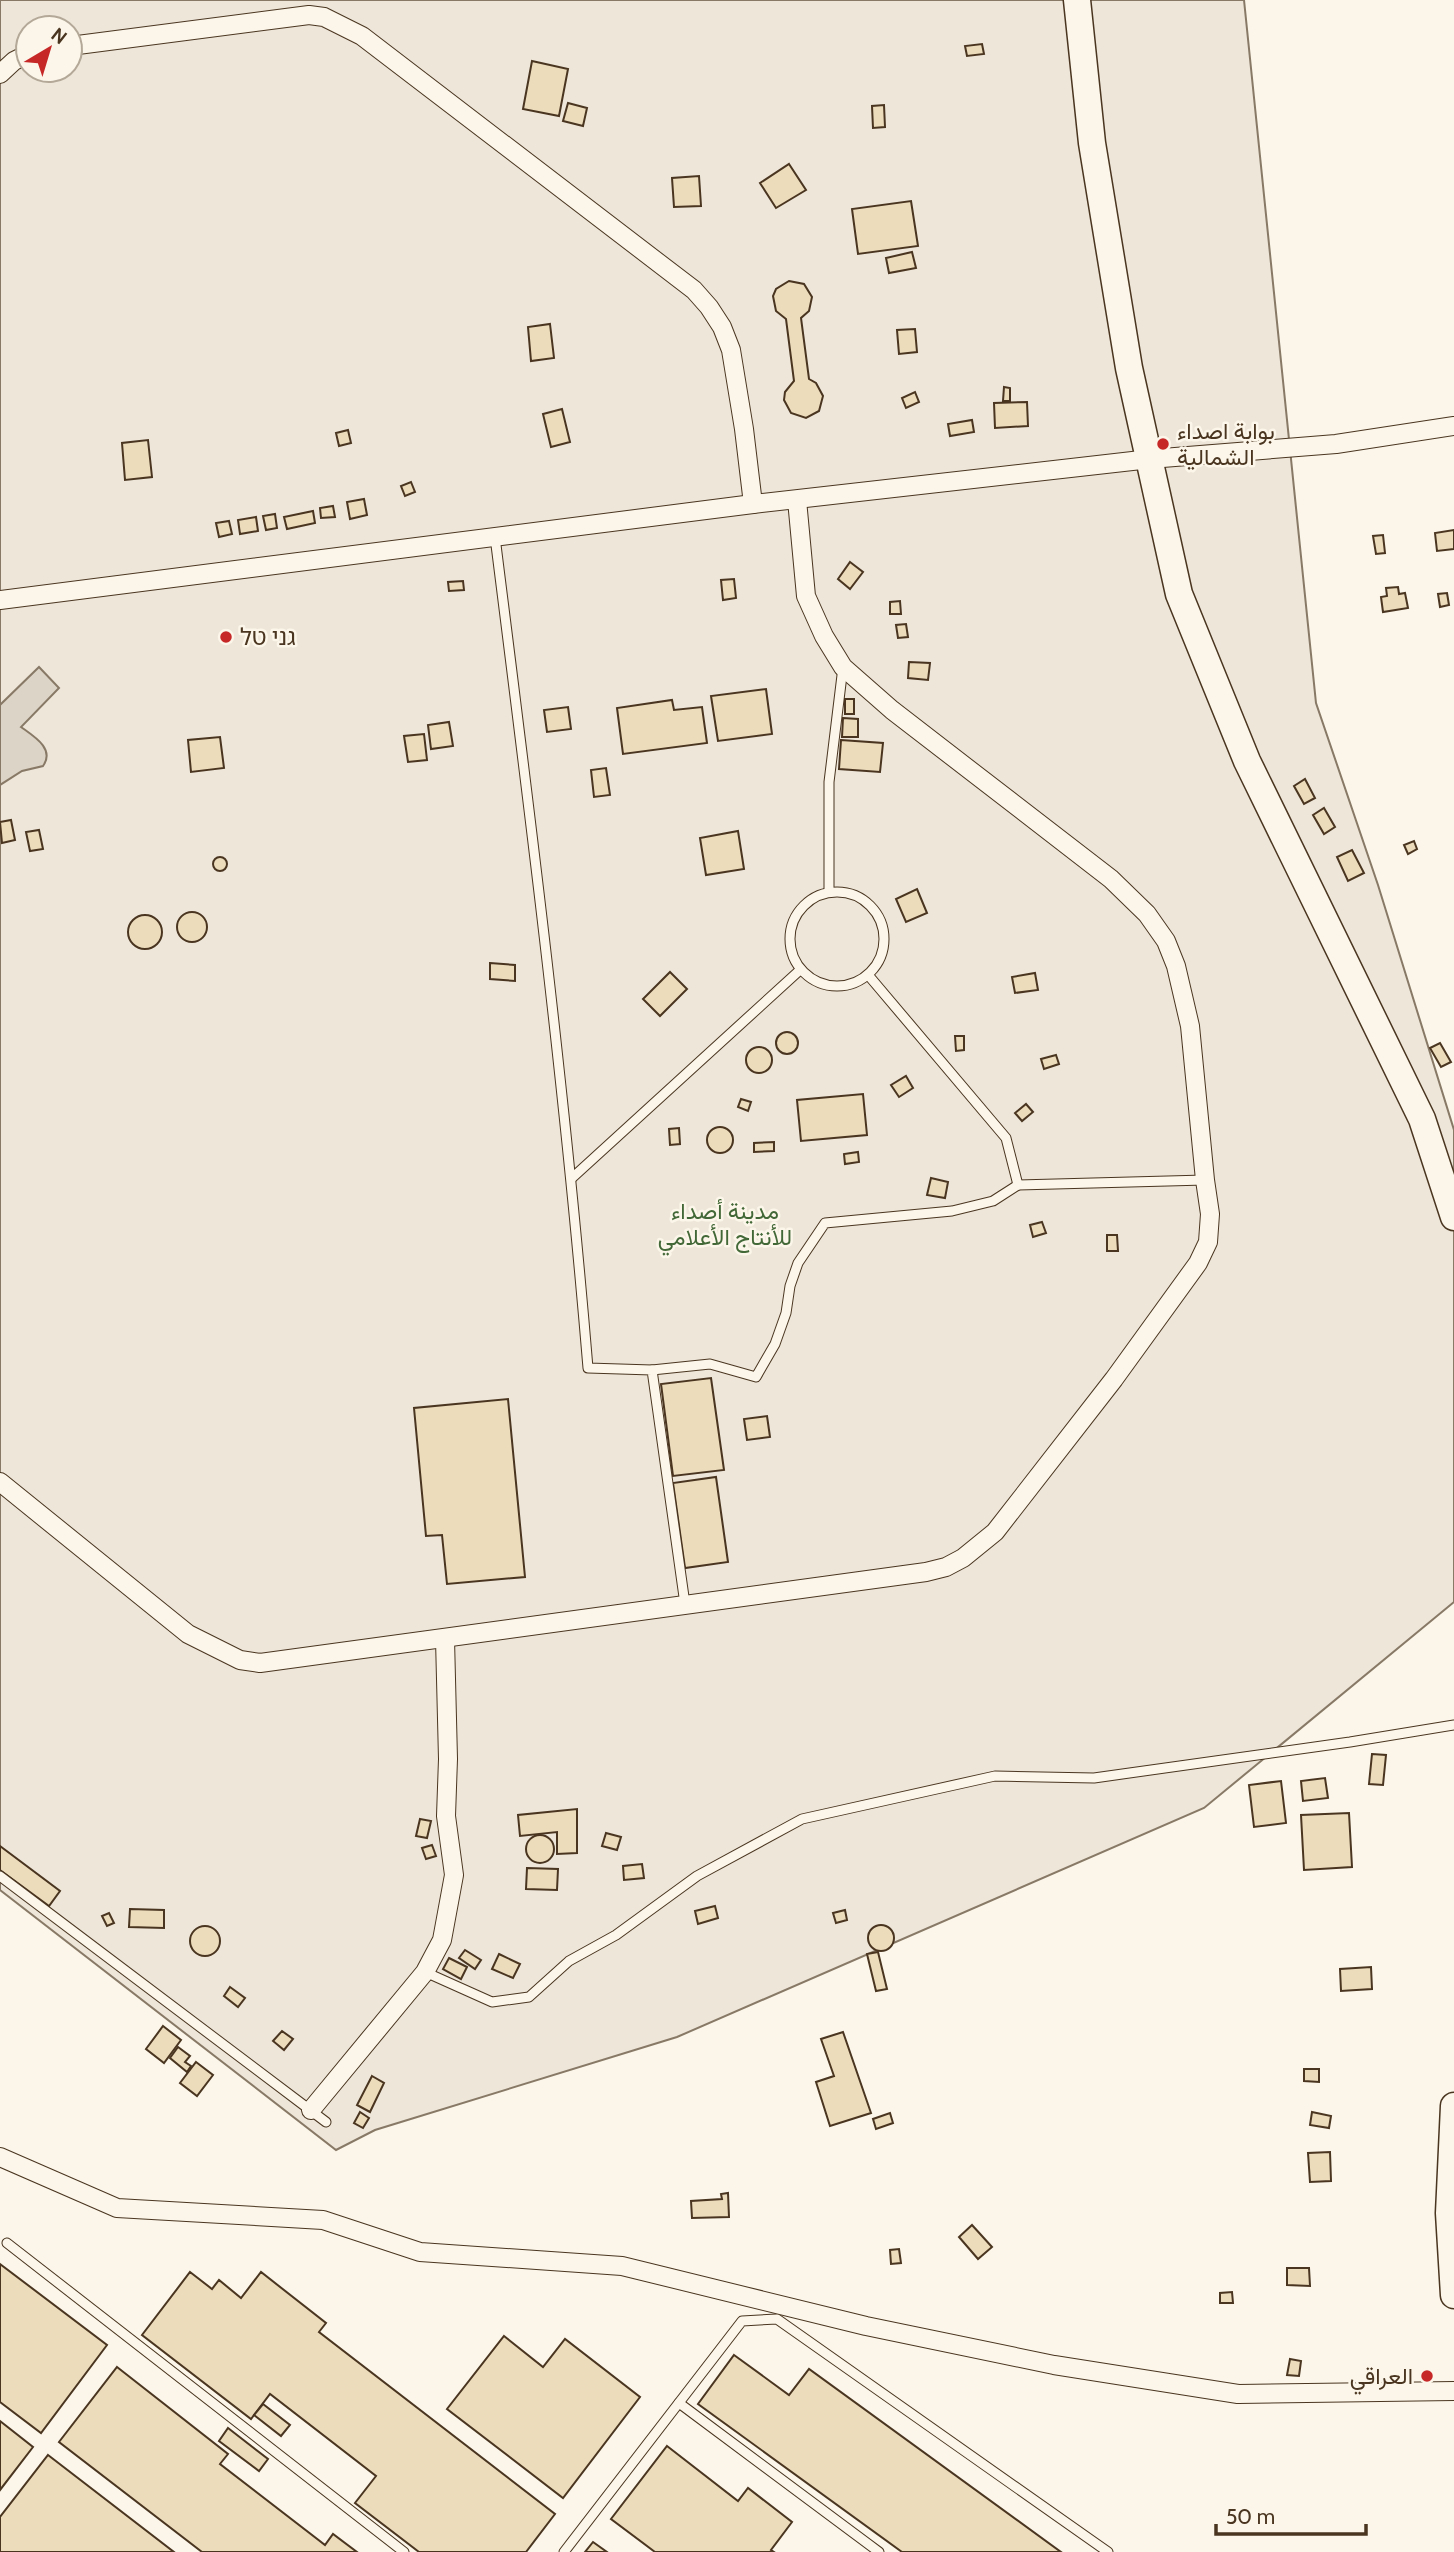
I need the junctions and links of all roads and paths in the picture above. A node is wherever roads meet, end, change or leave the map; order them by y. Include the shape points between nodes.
1 (1077, 0) edge
2 (84, 44) edge
3 (14, 61) edge
4 (0, 74) edge
5 (1454, 426) edge
6 (1150, 459) junction
7 (797, 500) junction
8 (753, 504) junction
9 (495, 537) junction
10 (0, 600) edge
11 (843, 667) junction
12 (829, 892) junction
13 (800, 970) junction
14 (869, 976) junction
15 (572, 1178) junction
16 (1205, 1180) junction
17 (1018, 1185) junction
18 (1454, 1217) edge
19 (652, 1370) junction
20 (0, 1482) edge
21 (685, 1604) junction
22 (445, 1639) junction
23 (1454, 1725) edge
24 (0, 1876) edge
25 (425, 1972) junction
26 (1454, 2106) edge
27 (311, 2110) junction
28 (326, 2122) dead end
29 (0, 2157) edge
30 (7, 2243) dead end
31 (1454, 2295) edge
32 (1454, 2391) edge
33 (679, 2403) junction
34 (404, 2552) edge
35 (564, 2552) edge
36 (879, 2552) edge
37 (1108, 2552) edge

1 - 6 main road via 1092,144 1129,368
2 - 8 street via 309,15 324,17 362,36 695,290 722,327 731,350
3 - 4 street
5 - 6 street via 1336,444
6 - 7 street
6 - 18 main road via 1179,594 1247,761 1422,1119
7 - 8 street
7 - 11 street via 806,596
8 - 9 street
9 - 10 street
9 - 15 lane
11 - 12 lane via 829,782
11 - 16 street via 1111,879 1147,914 1166,941 1185,997
12 - 13 lane via 800,908 792,922 789,939
12 - 14 lane via 859,897 880,919 884,949
13 - 14 lane via 811,980 833,987 856,984
13 - 15 lane
14 - 17 lane via 1006,1138
15 - 19 lane via 588,1368
16 - 17 lane
16 - 21 street via 1208,1242 1198,1263 1114,1379 978,1548 946,1567 926,1572
17 - 19 lane via 993,1201 953,1211 825,1223 798,1263 775,1344 756,1377 710,1364
19 - 21 lane
20 - 22 street via 188,1634 240,1660 260,1663
21 - 22 street
22 - 25 street via 446,1816 454,1875 442,1940
23 - 25 lane via 1094,1777 995,1776 802,1819 697,1877 616,1935 569,1961 529,1997 492,2003
24 - 27 lane
25 - 27 street
26 - 31 main road via 1449,2213
27 - 28 lane
29 - 32 street via 117,2208 323,2220 420,2252 622,2266 866,2326 1054,2365 1238,2394
30 - 34 lane
33 - 35 lane
33 - 36 lane
33 - 37 lane via 742,2321 777,2319

